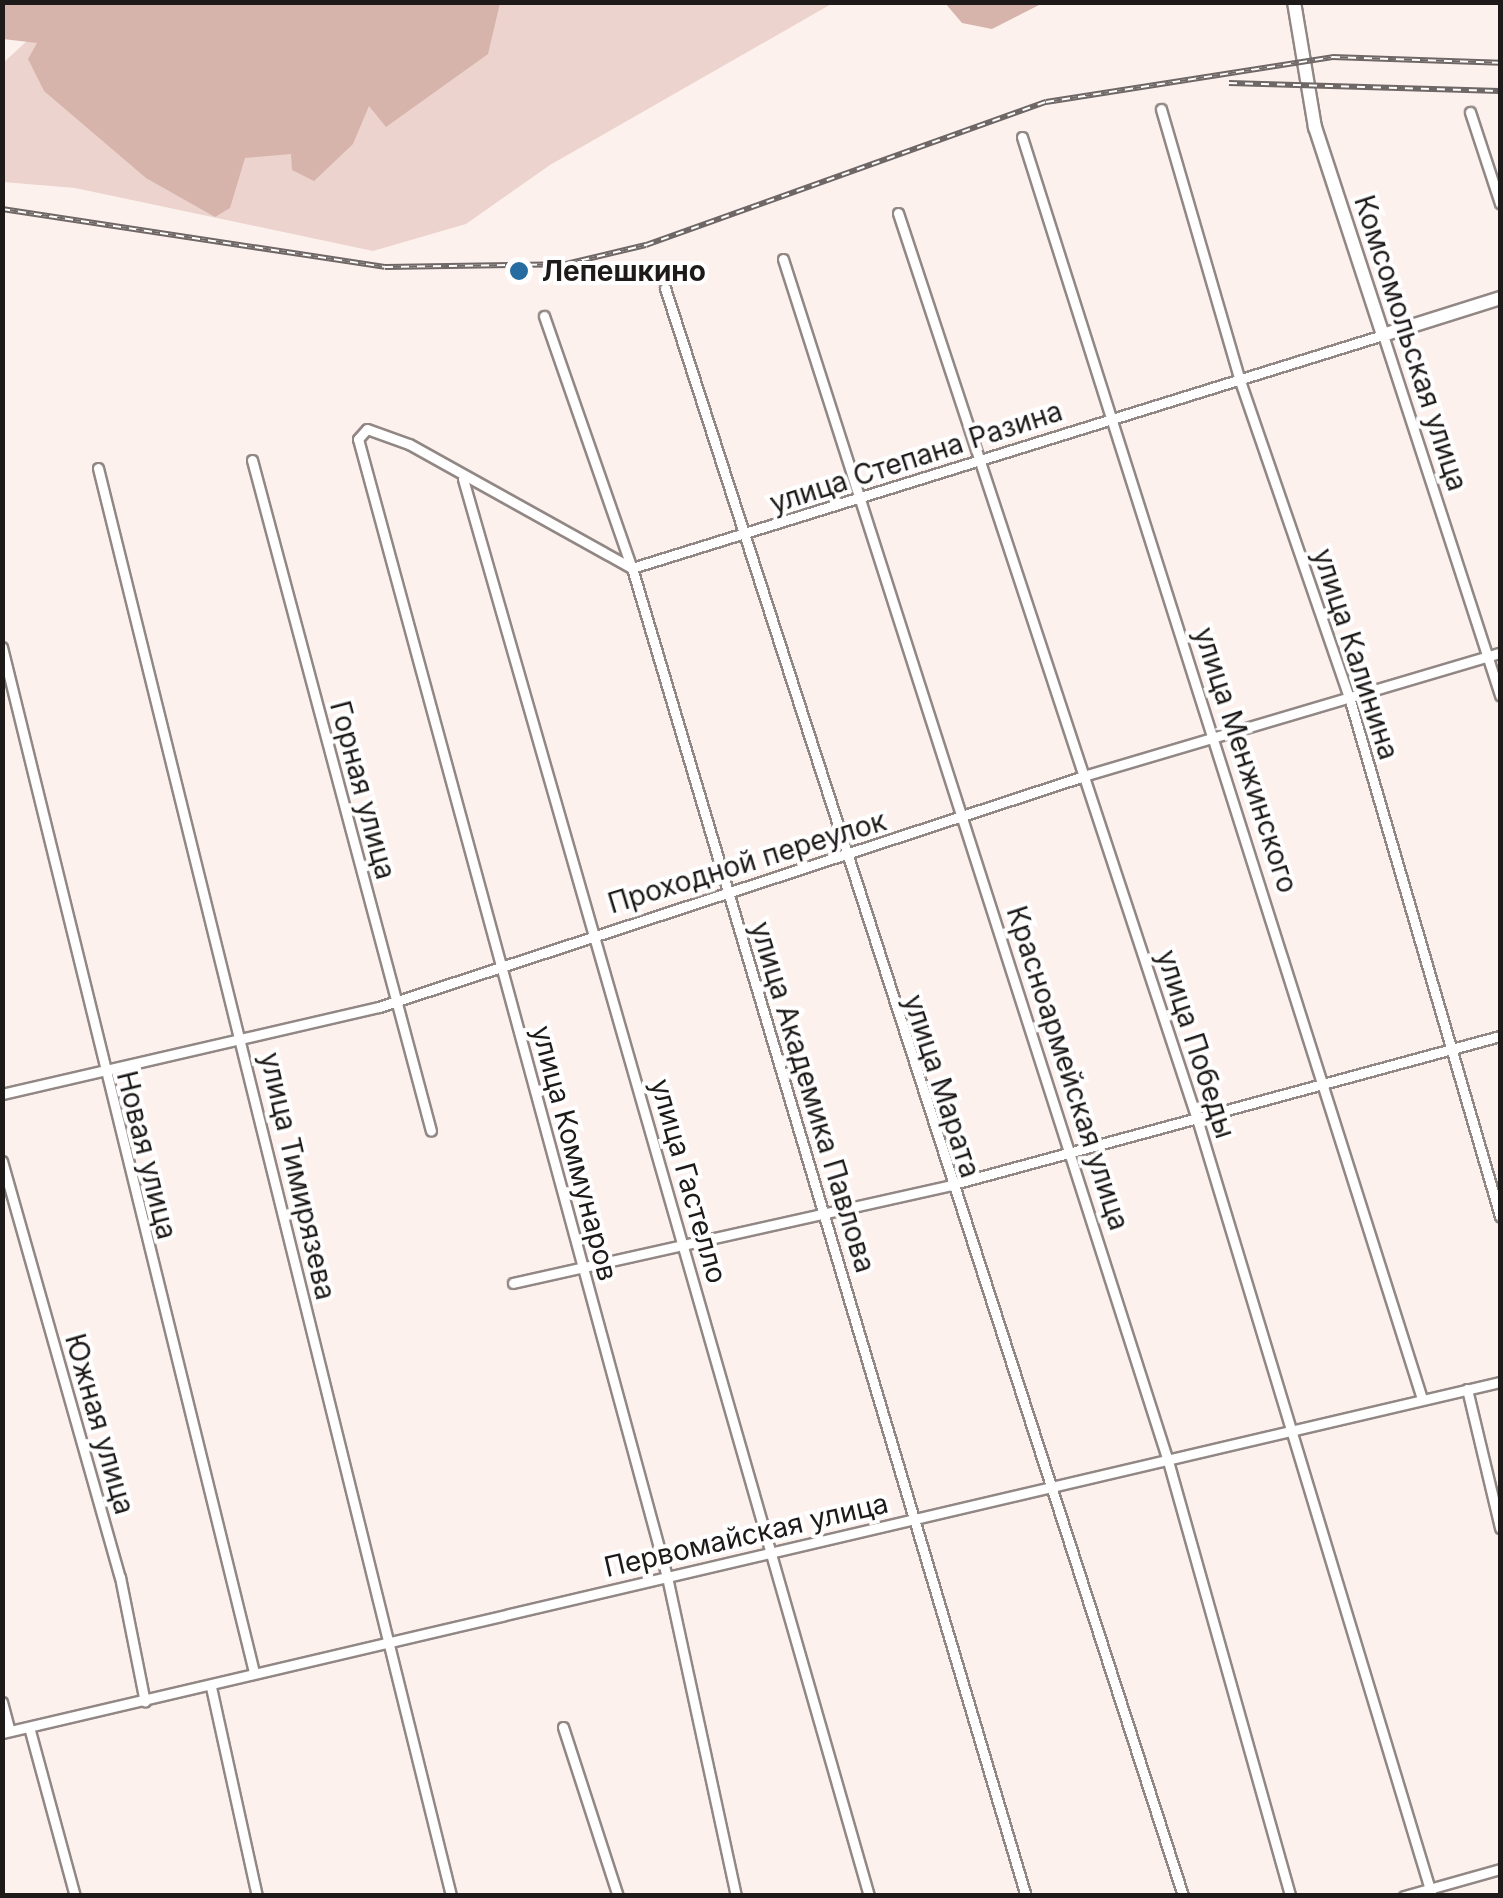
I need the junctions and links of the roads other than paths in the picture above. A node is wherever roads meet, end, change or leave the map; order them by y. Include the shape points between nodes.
1 (1294, 2) edge
2 (1162, 109) dead end
3 (1470, 112) dead end
4 (1022, 137) dead end
5 (1500, 202) edge
6 (898, 212) dead end
7 (782, 259) dead end
8 (666, 288) dead end
9 (1500, 298) edge
10 (544, 316) dead end
11 (1383, 335) junction
12 (1239, 378) junction
13 (1113, 419) junction
14 (252, 460) dead end
15 (982, 463) junction
16 (98, 468) dead end
17 (463, 479) junction
18 (863, 500) junction
19 (743, 538) junction
20 (632, 568) junction
21 (2, 647) edge
22 (1500, 652) edge
23 (1488, 656) junction
24 (1500, 694) edge
25 (1349, 698) junction
26 (1215, 736) junction
27 (1086, 775) junction
28 (964, 817) junction
29 (845, 856) junction
30 (728, 892) junction
31 (596, 933) junction
32 (500, 962) junction
33 (394, 996) junction
34 (1500, 1036) edge
35 (242, 1038) junction
36 (1455, 1049) junction
37 (102, 1068) junction
38 (1326, 1083) junction
39 (2, 1094) edge
40 (1198, 1122) junction
41 (431, 1131) dead end
42 (1071, 1148) junction
43 (2, 1161) edge
44 (950, 1185) junction
45 (822, 1207) junction
46 (1500, 1216) edge
47 (681, 1239) junction
48 (582, 1265) junction
49 (513, 1283) dead end
50 (1500, 1382) edge
51 (1466, 1389) junction
52 (1422, 1398) junction
53 (1294, 1433) junction
54 (1168, 1460) junction
55 (1050, 1488) junction
56 (916, 1520) junction
57 (1500, 1528) edge
58 (772, 1553) junction
59 (667, 1577) junction
60 (389, 1642) junction
61 (254, 1672) junction
62 (212, 1686) junction
63 (2, 1702) edge
64 (145, 1702) junction
65 (29, 1726) junction
66 (563, 1728) dead end
67 (6, 1732) edge
68 (1500, 1869) edge
69 (1431, 1892) edge
70 (76, 1896) edge
71 (257, 1896) edge
72 (451, 1896) edge
73 (618, 1896) edge
74 (736, 1896) edge
75 (869, 1896) edge
76 (1026, 1896) edge
77 (1183, 1896) edge
78 (1290, 1896) edge
79 (1404, 1896) edge

1 - 11 main road, Комсомольская улица via 1315,126
2 - 12 street, улица Калинина
3 - 5 street
4 - 13 street, улица Менжинского
6 - 15 street, улица Победы
7 - 18 street, Красноармейская улица
8 - 19 street, улица Марата
9 - 11 main road, улица Степана Разина
10 - 20 street, улица Академика Павлова
11 - 12 street, улица Степана Разина
11 - 23 street, Комсомольская улица
12 - 13 street, улица Степана Разина
12 - 25 street, улица Калинина
13 - 15 street, улица Степана Разина
13 - 26 street, улица Менжинского
14 - 33 street, Горная улица
15 - 18 street, улица Степана Разина
15 - 27 street, улица Победы
16 - 35 street, улица Тимирязева
17 - 20 street
17 - 31 street, улица Гастелло
17 - 32 street, улица Коммунаров via 367,428 358,458
18 - 19 street, улица Степана Разина
18 - 28 street, Красноармейская улица
19 - 20 street, улица Степана Разина
19 - 29 street, улица Марата
20 - 30 street, улица Академика Павлова
21 - 37 street, Новая улица
22 - 23 street, Проходной переулок
23 - 24 street, Комсомольская улица
23 - 25 street, Проходной переулок
25 - 26 street, Проходной переулок
25 - 36 street, улица Калинина
26 - 27 street, Проходной переулок
26 - 38 street, улица Менжинского
27 - 28 street, Проходной переулок
27 - 40 street, улица Победы
28 - 29 street, Проходной переулок
28 - 42 street, Красноармейская улица
29 - 30 street, Проходной переулок
29 - 44 street, улица Марата
30 - 31 street, Проходной переулок
30 - 45 street, улица Академика Павлова
31 - 32 street, Проходной переулок
31 - 47 street, улица Гастелло
32 - 33 street, Проходной переулок
32 - 48 street, улица Коммунаров
33 - 35 street, Проходной переулок
33 - 41 street, Горная улица
34 - 36 street
35 - 37 street, Проходной переулок
35 - 60 street, улица Тимирязева
36 - 38 street
36 - 46 street, улица Калинина
37 - 39 street, Проходной переулок
37 - 61 street, Новая улица
38 - 40 street
38 - 52 street, улица Менжинского
40 - 42 street
40 - 53 street, улица Победы
42 - 44 street
42 - 54 street, Красноармейская улица
43 - 64 street, Южная улица via 120,1578
44 - 45 street
44 - 55 street, улица Марата
45 - 47 street
45 - 56 street, улица Академика Павлова
47 - 48 street
47 - 58 street, улица Гастелло
48 - 49 street
48 - 59 street, улица Коммунаров
50 - 51 street, Первомайская улица
51 - 52 street, Первомайская улица
51 - 57 street
52 - 53 street, Первомайская улица
53 - 54 street, Первомайская улица
53 - 69 street, улица Победы
54 - 55 street, Первомайская улица
54 - 78 street, Красноармейская улица
55 - 56 street, Первомайская улица
55 - 77 street, улица Марата
56 - 58 street, Первомайская улица
56 - 76 street, улица Академика Павлова
58 - 59 street, Первомайская улица
58 - 75 street, улица Гастелло
59 - 60 street, Первомайская улица
59 - 74 street, улица Коммунаров
60 - 61 street, Первомайская улица
60 - 72 street, улица Тимирязева
61 - 62 street, Первомайская улица
62 - 64 street, Первомайская улица
62 - 71 street
63 - 67 street
64 - 65 street, Первомайская улица
65 - 67 street, Первомайская улица
65 - 70 street
66 - 73 street
68 - 69 street
69 - 79 street

